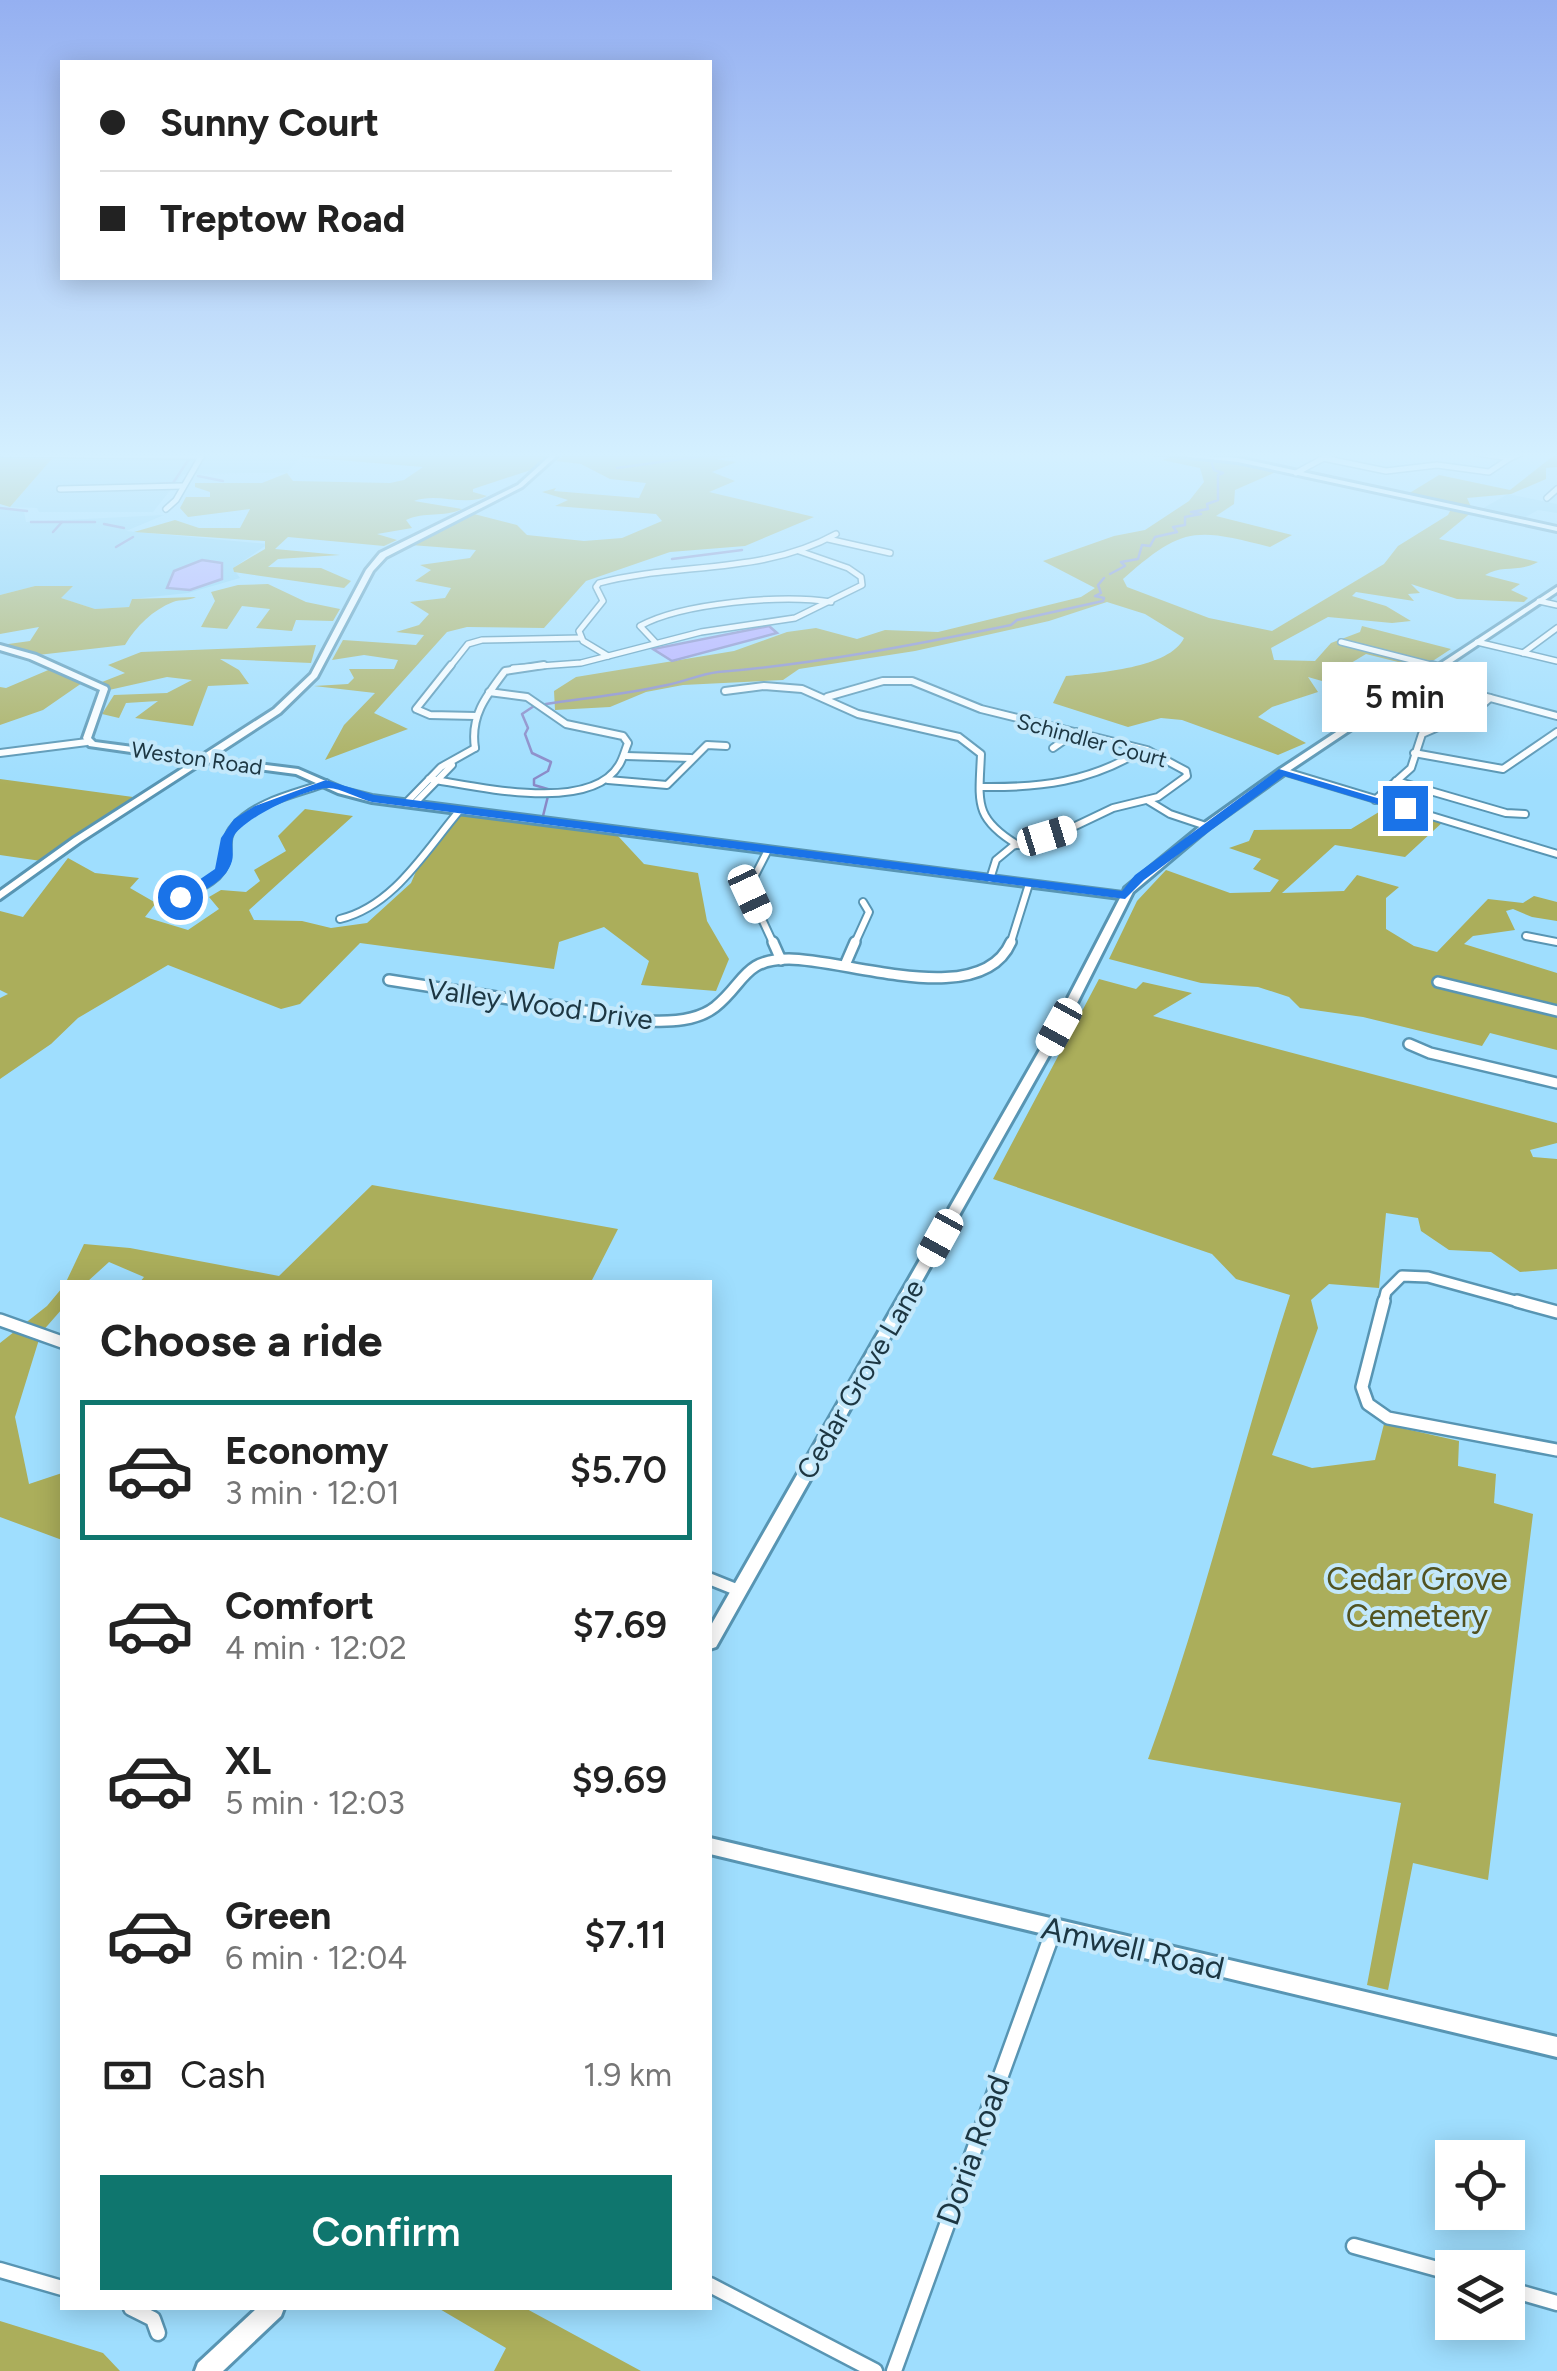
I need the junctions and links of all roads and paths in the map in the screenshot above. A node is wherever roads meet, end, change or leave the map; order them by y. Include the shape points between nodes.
1 (376, 564) edge
2 (743, 564) edge
3 (835, 564) edge
4 (1557, 590) edge
5 (1540, 601) junction
6 (832, 602) junction
7 (1557, 606) edge
8 (1557, 628) edge
9 (580, 638) junction
10 (656, 642) junction
11 (1340, 642) dead end
12 (1478, 642) junction
13 (0, 647) edge
14 (1523, 653) junction
15 (608, 656) junction
16 (1557, 662) edge
17 (1438, 667) junction
18 (1420, 679) junction
19 (725, 690) dead end
20 (489, 692) junction
21 (828, 697) junction
22 (1490, 698) junction
23 (476, 716) junction
24 (1557, 716) edge
25 (1076, 732) junction
26 (1557, 732) edge
27 (87, 742) junction
28 (726, 746) dead end
29 (1053, 748) dead end
30 (1142, 750) junction
31 (0, 753) edge
32 (1414, 753) junction
33 (218, 756) junction
34 (626, 756) junction
35 (692, 758) junction
36 (201, 759) junction
37 (1283, 771) junction
38 (433, 779) junction
39 (608, 780) junction
40 (1396, 782) junction
41 (326, 784) junction
42 (980, 787) junction
43 (1148, 800) junction
44 (1375, 800) junction
45 (410, 804) junction
46 (460, 810) junction
47 (1525, 814) dead end
48 (1206, 826) junction
49 (1018, 845) junction
50 (768, 850) junction
51 (1557, 854) edge
52 (990, 879) junction
53 (1029, 884) junction
54 (1135, 884) junction
55 (1092, 892) junction
56 (0, 896) edge
57 (1125, 896) junction
58 (180, 897) dead end
59 (863, 902) dead end
60 (340, 919) dead end
61 (1526, 936) dead end
62 (1557, 942) edge
63 (781, 960) junction
64 (845, 965) junction
65 (389, 980) dead end
66 (1438, 982) dead end
67 (1557, 1011) edge
68 (1410, 1044) dead end
69 (1557, 1083) edge
70 (1557, 1312) edge
71 (0, 1320) edge
72 (60, 1341) edge
73 (1557, 1450) edge
74 (712, 1580) edge
75 (740, 1591) junction
76 (712, 1639) edge
77 (712, 1846) edge
78 (1054, 1929) junction
79 (1557, 2046) edge
80 (1354, 2246) dead end
81 (1435, 2268) edge
82 (0, 2270) edge
83 (712, 2286) edge
84 (60, 2287) edge
85 (1525, 2294) edge
86 (1557, 2302) edge
87 (134, 2310) edge
88 (271, 2310) edge
89 (158, 2333) dead end
90 (206, 2371) edge
91 (875, 2371) edge
92 (894, 2371) edge

1 - 33 street via 309,680
2 - 9 street via 600,583 603,601
3 - 6 street via 860,577 862,585
4 - 5 street, Cedar Grove Lane
5 - 7 street
5 - 12 street, Cedar Grove Lane
6 - 10 street via 795,618
6 - 10 street via 801,597 664,613 640,626
8 - 14 street
9 - 15 street
9 - 23 street via 482,640 463,648 416,709
10 - 15 street
11 - 17 street
12 - 14 street
12 - 17 street, Cedar Grove Lane
13 - 27 street via 104,688
14 - 16 street
15 - 20 street via 515,667
17 - 18 street, Cedar Grove Lane
18 - 22 street
18 - 37 street, Cedar Grove Lane
19 - 21 street via 790,688
20 - 23 street
20 - 34 street via 527,697 566,724 623,736
21 - 25 street, Schindler Court via 880,682 914,682 980,709
21 - 42 street via 874,720 956,736 977,747
22 - 24 street
22 - 32 street via 1422,734
23 - 38 street via 475,748
25 - 29 street
25 - 30 street, Schindler Court
26 - 32 street via 1503,768
27 - 31 street
27 - 36 street, Weston Road
28 - 35 street via 706,745
30 - 42 street via 1111,771 1048,786
30 - 43 street, Schindler Court via 1171,760 1186,776
32 - 40 street via 1411,768
33 - 36 street, Weston Road
33 - 41 street, Weston Road
34 - 35 street
34 - 39 street
35 - 39 street via 662,786
36 - 56 street
37 - 44 street
37 - 48 street, Cedar Grove Lane
38 - 39 street via 550,794
38 - 45 street
40 - 44 street
40 - 47 street
41 - 45 street, Weston Road
41 - 58 street via 238,822 220,871
42 - 49 street via 982,820
43 - 48 street
43 - 49 street, Schindler Court
44 - 51 street
45 - 46 street, Weston Road
46 - 50 street, Weston Road
46 - 60 street via 382,902
48 - 54 street, Cedar Grove Lane
49 - 52 street via 1000,855
50 - 52 street, Weston Road
50 - 63 street via 748,888
52 - 53 street, Weston Road
53 - 55 street, Weston Road
53 - 64 street, Valley Wood Drive via 1006,954 989,970 948,978
54 - 55 street
54 - 57 street, Cedar Grove Lane
55 - 57 street, Weston Road
57 - 75 street, Cedar Grove Lane via 1059,1027
59 - 64 street via 868,912
61 - 62 street
63 - 64 street, Valley Wood Drive
63 - 65 street, Valley Wood Drive via 744,972 707,1012 664,1022
66 - 67 street
68 - 69 street
70 - 73 street via 1402,1276 1386,1292 1362,1386 1368,1404 1388,1418
71 - 72 street
74 - 75 street
75 - 76 street, Cedar Grove Lane
77 - 78 street, Amwell Road
78 - 79 street, Amwell Road
78 - 92 street, Doria Road
80 - 81 street
82 - 84 street
83 - 91 street
85 - 86 street
87 - 89 street via 152,2320
88 - 90 street

